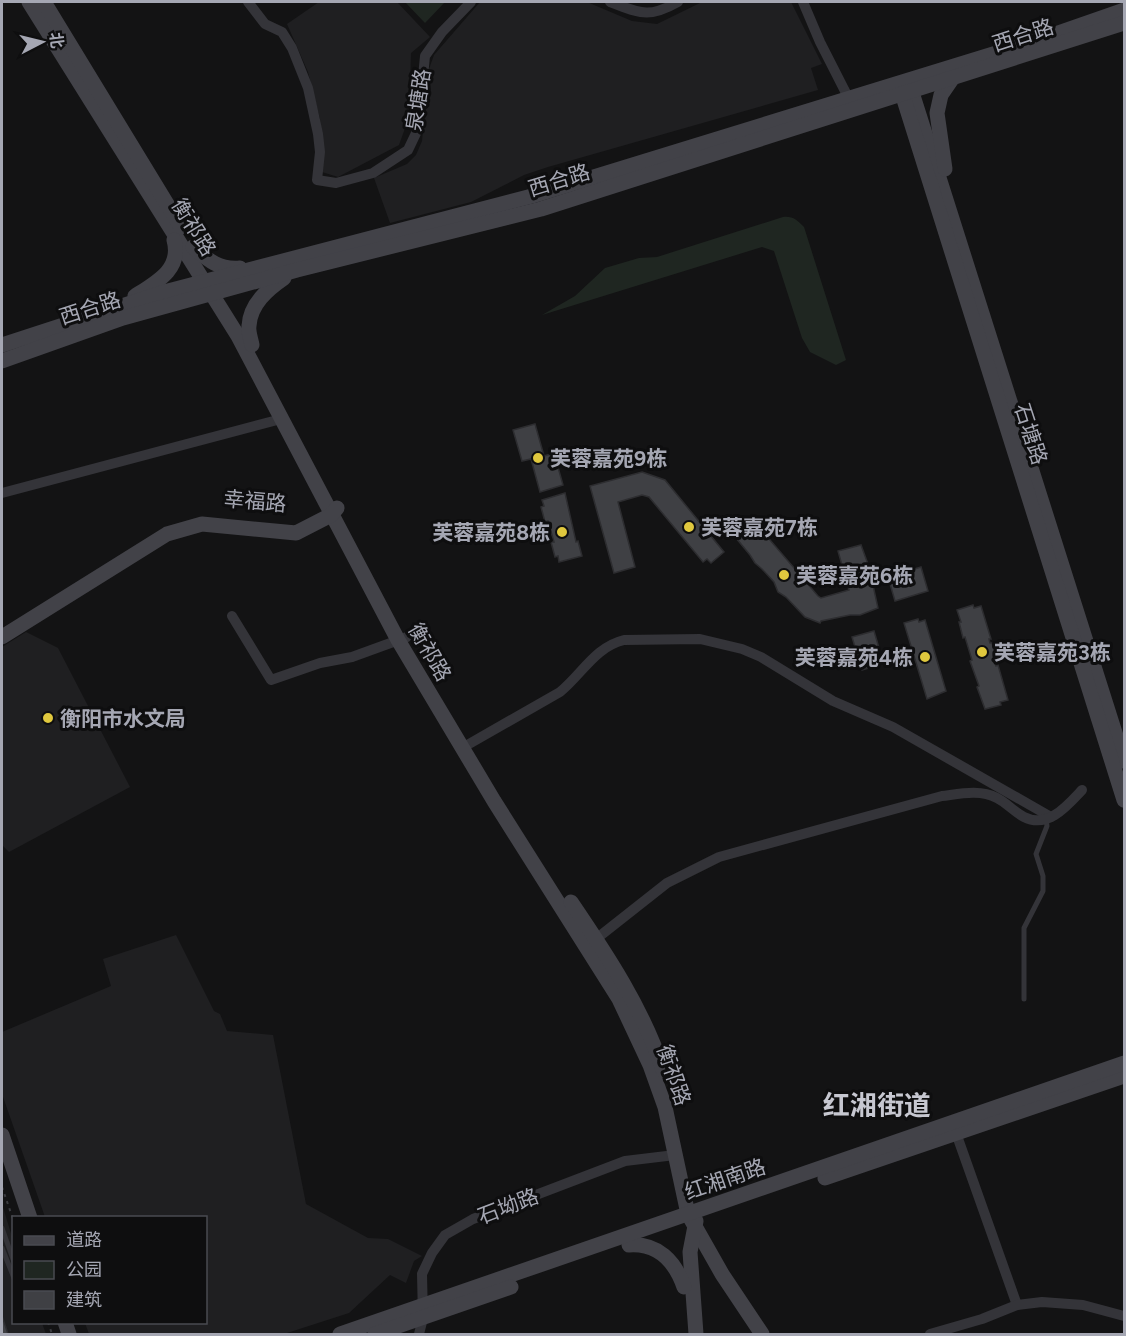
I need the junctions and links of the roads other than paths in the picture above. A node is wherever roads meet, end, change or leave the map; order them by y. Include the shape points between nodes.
1 (29, 2) edge
2 (44, 2) edge
3 (248, 2) edge
4 (471, 2) edge
5 (610, 2) edge
6 (678, 2) edge
7 (803, 2) edge
8 (1125, 10) edge
9 (1125, 24) edge
10 (952, 79) junction
11 (905, 86) junction
12 (848, 98) junction
13 (172, 232) junction
14 (959, 240) junction
15 (193, 247) junction
16 (261, 267) junction
17 (297, 270) junction
18 (212, 287) junction
19 (172, 305) junction
20 (120, 306) junction
21 (238, 336) junction
22 (2, 345) edge
23 (252, 345) junction
24 (2, 360) edge
25 (281, 419) junction
26 (2, 493) edge
27 (332, 511) junction
28 (232, 616) dead end
29 (2, 630) edge
30 (2, 637) edge
31 (403, 639) junction
32 (465, 746) junction
33 (1125, 760) edge
34 (1082, 790) dead end
35 (1125, 800) edge
36 (1049, 818) junction
37 (596, 939) junction
38 (1024, 999) dead end
39 (1125, 1063) edge
40 (1125, 1076) edge
41 (956, 1133) junction
42 (2, 1135) edge
43 (675, 1155) junction
44 (2, 1162) edge
45 (19, 1216) edge
46 (29, 1216) edge
47 (694, 1220) junction
48 (2, 1228) edge
49 (629, 1245) junction
50 (2, 1248) edge
51 (12, 1256) edge
52 (12, 1273) edge
53 (684, 1287) junction
54 (1017, 1305) junction
55 (423, 1312) junction
56 (1125, 1316) edge
57 (340, 1335) edge
58 (375, 1335) edge
59 (419, 1335) edge
60 (688, 1335) edge
61 (696, 1335) edge
62 (762, 1335) edge
63 (768, 1335) edge
64 (930, 1335) edge

1 - 13 street, 衡祁路
2 - 15 street, 衡祁路
3 - 4 street, 泉塘路 via 265,24 282,32 292,48 308,88 318,134 317,180 336,183 373,173 408,150 418,129 425,56
5 - 6 street via 644,14
7 - 12 street
8 - 11 street, 西合路
9 - 10 street, 西合路
10 - 11 street, 西合路
10 - 14 street via 941,95 937,112
11 - 12 street, 西合路
11 - 14 street, 石塘路
11 - 17 street, 西合路 via 541,209
11 - 35 street, 石塘路
12 - 16 street, 西合路 via 532,196
13 - 18 street, 衡祁路
13 - 20 street via 175,262 150,287
14 - 33 street, 石塘路
15 - 16 street via 226,269
15 - 18 street, 衡祁路
16 - 18 street, 西合路
17 - 18 street, 西合路
17 - 23 street via 260,297 249,326
18 - 19 street, 西合路
18 - 20 street, 西合路
18 - 21 street, 衡祁路
18 - 23 street, 衡祁路
19 - 21 street via 212,306
19 - 24 street, 西合路
20 - 22 street, 西合路
21 - 25 street, 衡祁路
23 - 27 street, 衡祁路
25 - 26 street
25 - 27 street, 衡祁路
27 - 29 street, 幸福路 via 295,526 202,518 166,528
27 - 30 street, 幸福路 via 296,533 202,524 167,534
27 - 31 street, 衡祁路
28 - 31 street via 271,680
31 - 32 street, 衡祁路
32 - 36 street via 560,692 591,658 613,643 700,639 761,657 833,701 893,727
32 - 37 street, 衡祁路
32 - 43 street, 衡祁路 via 619,999 650,1065 665,1107
34 - 36 street via 1062,811
36 - 37 street via 1031,820 996,797 980,793 942,796 719,857 667,883
36 - 38 lane via 1036,854 1045,884 1024,928
37 - 47 street, 衡祁路 via 629,993 660,1062 674,1105
39 - 47 street, 红湘南路
40 - 41 street, 红湘南路
41 - 47 street, 红湘南路
41 - 54 street
42 - 46 street
43 - 47 street, 衡祁路
43 - 55 street, 石坳路 via 625,1161 473,1219 445,1235 422,1274
44 - 45 street
47 - 49 street, 红湘南路
47 - 53 street via 681,1252
47 - 55 street, 红湘南路
47 - 61 street via 690,1252
47 - 62 street, 衡祁路 via 722,1274
47 - 63 street, 衡祁路
48 - 51 lane
49 - 53 street via 647,1245 663,1254 676,1267
49 - 55 street, 红湘南路
50 - 52 lane
53 - 60 street
54 - 56 street via 1083,1305
54 - 64 street
55 - 57 street, 红湘南路
55 - 58 street, 红湘南路
55 - 59 street, 石坳路

